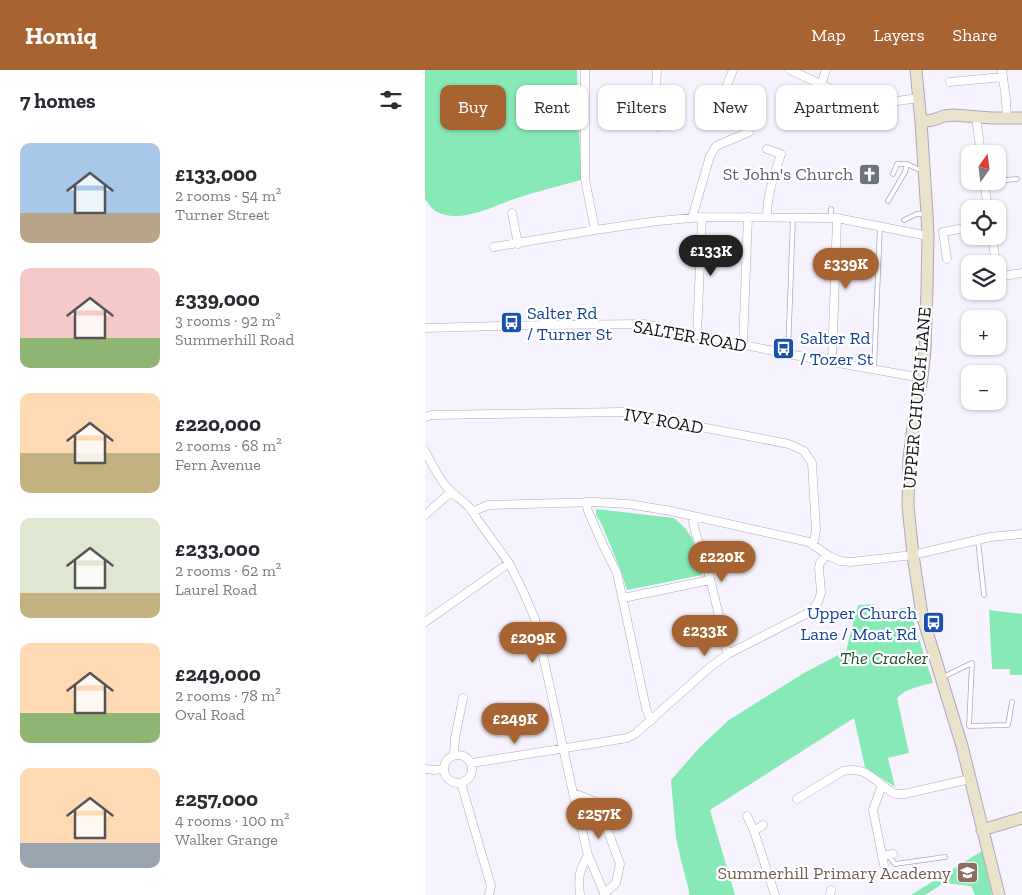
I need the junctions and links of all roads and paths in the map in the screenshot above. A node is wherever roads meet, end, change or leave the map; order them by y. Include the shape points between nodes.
1 (585, 70) edge
2 (657, 70) edge
3 (733, 70) edge
4 (789, 70) edge
5 (826, 70) edge
6 (916, 70) edge
7 (1002, 73) edge
8 (950, 82) dead end
9 (821, 84) junction
10 (656, 85) edge
11 (727, 85) edge
12 (919, 98) junction
13 (976, 117) junction
14 (1007, 118) junction
15 (1022, 118) edge
16 (921, 122) junction
17 (749, 132) dead end
18 (980, 145) edge
19 (767, 149) dead end
20 (907, 164) junction
21 (925, 169) junction
22 (893, 174) dead end
23 (1017, 179) dead end
24 (1006, 180) edge
25 (888, 201) dead end
26 (512, 212) dead end
27 (927, 214) junction
28 (833, 215) junction
29 (702, 217) junction
30 (748, 217) junction
31 (767, 217) junction
32 (793, 217) junction
33 (692, 218) junction
34 (904, 220) dead end
35 (881, 226) junction
36 (961, 229) edge
37 (595, 230) junction
38 (928, 236) junction
39 (518, 244) junction
40 (494, 247) dead end
41 (947, 258) dead end
42 (1022, 274) edge
43 (1006, 275) edge
44 (425, 328) edge
45 (697, 336) junction
46 (743, 345) junction
47 (788, 354) junction
48 (832, 362) junction
49 (874, 369) junction
50 (922, 378) junction
51 (425, 417) edge
52 (425, 451) edge
53 (451, 492) junction
54 (586, 502) junction
55 (474, 511) junction
56 (425, 515) edge
57 (693, 516) junction
58 (1022, 534) edge
59 (978, 540) junction
60 (813, 545) junction
61 (826, 554) junction
62 (913, 554) junction
63 (509, 563) junction
64 (710, 580) junction
65 (984, 595) dead end
66 (623, 598) junction
67 (425, 622) edge
68 (538, 629) junction
69 (501, 635) dead end
70 (728, 654) junction
71 (941, 678) junction
72 (463, 698) dead end
73 (1012, 702) dead end
74 (651, 721) junction
75 (562, 749) junction
76 (454, 755) junction
77 (471, 763) junction
78 (444, 769) junction
79 (425, 770) edge
80 (970, 779) junction
81 (461, 783) junction
82 (882, 785) junction
83 (573, 793) junction
84 (797, 799) dead end
85 (747, 816) dead end
86 (1022, 818) edge
87 (763, 825) dead end
88 (982, 830) junction
89 (754, 831) junction
90 (589, 855) junction
91 (888, 855) junction
92 (945, 857) dead end
93 (884, 866) dead end
94 (489, 895) edge
95 (580, 895) edge
96 (605, 895) edge
97 (775, 895) edge
98 (999, 895) edge

1 - 37 street via 585,179
2 - 10 street
3 - 11 street
4 - 9 street
5 - 9 street
6 - 12 main road, UPPER CHURCH LANE
7 - 8 street
7 - 14 street
9 - 12 street via 851,98 873,103
12 - 16 main road, UPPER CHURCH LANE
13 - 14 main road
13 - 16 main road via 944,116
13 - 18 street
14 - 15 main road
16 - 21 main road, UPPER CHURCH LANE
17 - 33 street via 716,146 710,156
19 - 31 street via 781,154 770,188
20 - 21 lane via 918,170
20 - 22 lane via 897,164
20 - 25 lane
21 - 27 main road, UPPER CHURCH LANE
23 - 24 lane
26 - 39 street
27 - 34 lane via 917,214
27 - 38 main road, UPPER CHURCH LANE
28 - 32 street
28 - 35 street
28 - 48 street
29 - 30 street
29 - 33 street
29 - 45 street
30 - 31 street
30 - 46 street
31 - 32 street
32 - 47 lane
33 - 37 street
35 - 38 street
35 - 49 lane
36 - 41 street via 943,232
37 - 39 street
38 - 50 main road, UPPER CHURCH LANE
39 - 40 street
42 - 43 street
44 - 45 street, SALTER ROAD via 644,324
45 - 46 street, SALTER ROAD
46 - 47 street, SALTER ROAD
47 - 48 street, SALTER ROAD
48 - 49 street, SALTER ROAD
49 - 50 street, SALTER ROAD
50 - 62 main road, UPPER CHURCH LANE via 909,458 908,506
51 - 60 street, IVY ROAD via 623,412 789,444 804,451 812,463 816,531
52 - 53 street
53 - 55 street
53 - 56 street
54 - 55 street via 488,505
54 - 57 street via 628,504
54 - 66 street via 617,573
55 - 63 street
57 - 60 street
57 - 64 street
58 - 59 street
59 - 62 street
59 - 65 lane
60 - 61 street
61 - 62 street via 851,562
61 - 70 street via 819,568 821,592 812,611
62 - 71 main road, UPPER CHURCH LANE via 922,615
63 - 67 street
63 - 68 street
64 - 66 street
64 - 70 street
66 - 74 street
68 - 69 lane
68 - 75 street
70 - 74 street
71 - 73 lane via 971,664 969,726 1008,725
71 - 80 main road, UPPER CHURCH LANE
72 - 76 street
74 - 75 street via 627,738
75 - 77 street
75 - 83 street
76 - 77 street via 461,755
76 - 78 street via 445,763
77 - 81 street via 471,776
78 - 79 street
78 - 81 street via 446,777
80 - 82 street via 904,794 895,794
80 - 88 main road, UPPER CHURCH LANE
81 - 94 street via 491,886
82 - 84 street via 861,770 843,771
82 - 91 street via 873,810
83 - 90 street
83 - 96 street via 597,804 620,864 616,883
85 - 89 street
86 - 88 main road
87 - 89 street
88 - 98 main road, UPPER CHURCH LANE
89 - 97 street
90 - 95 street via 580,868
90 - 96 street
91 - 92 lane via 895,864
91 - 93 street

